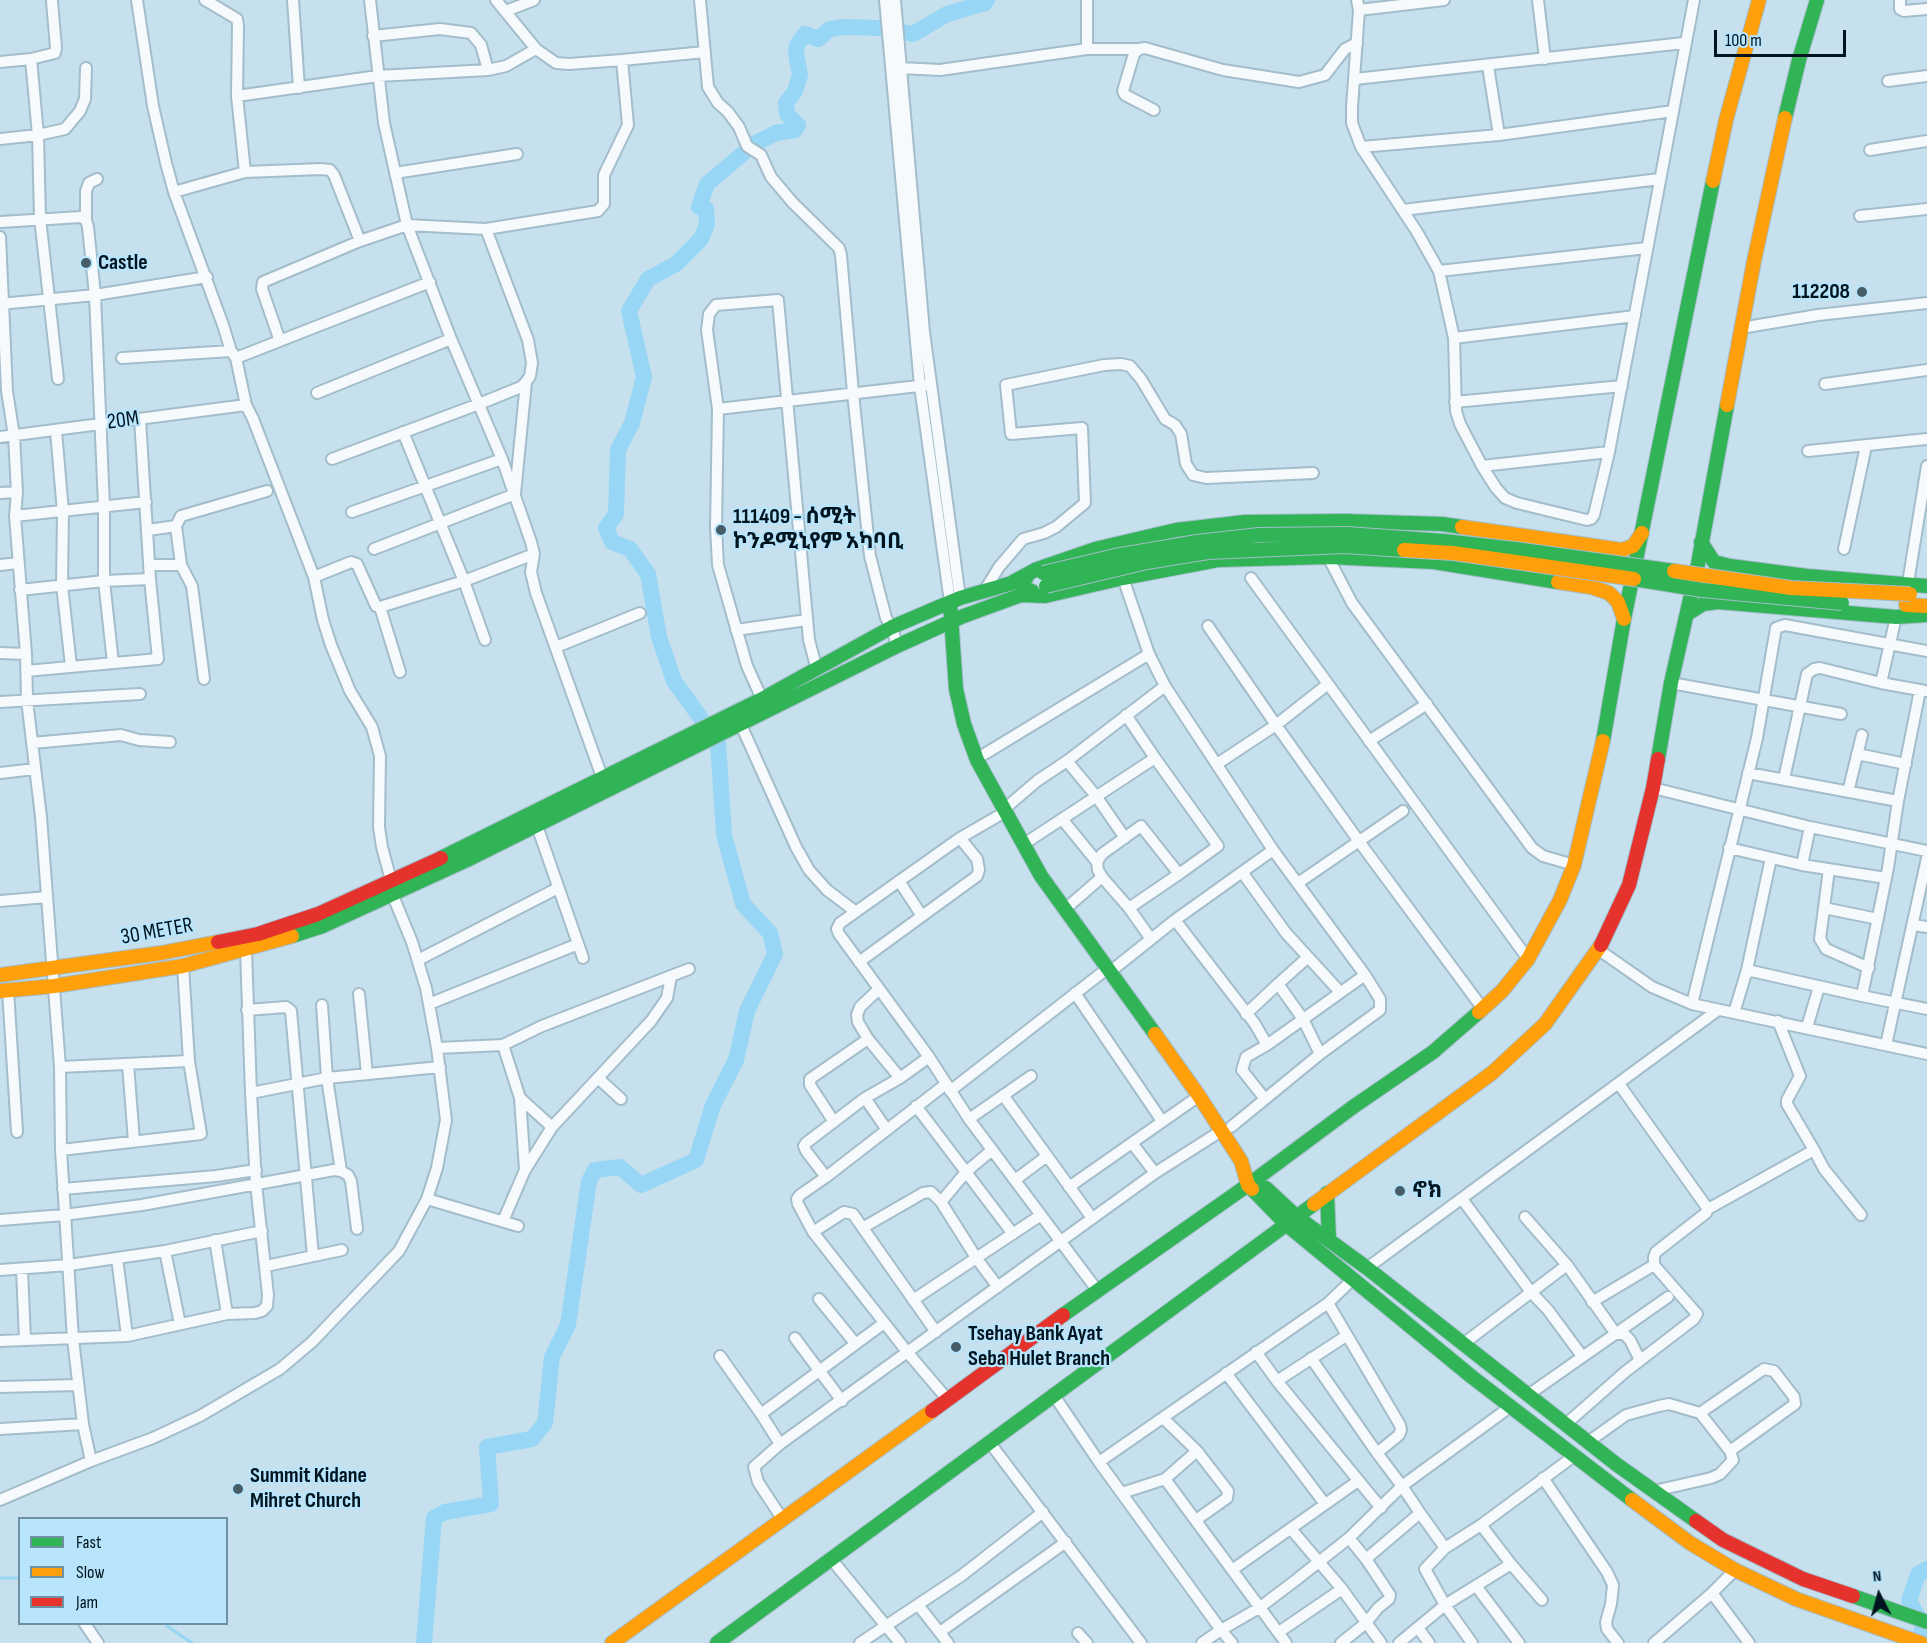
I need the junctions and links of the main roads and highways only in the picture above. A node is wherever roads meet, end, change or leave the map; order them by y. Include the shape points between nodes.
1 (1759, 0) edge
2 (1817, 0) edge
3 (1642, 534) junction
4 (1701, 542) junction
5 (1045, 580) junction
6 (1013, 582) junction
7 (1927, 586) edge
8 (1908, 594) junction
9 (1927, 594) edge
10 (1021, 595) junction
11 (955, 600) junction
12 (1927, 606) edge
13 (1687, 614) junction
14 (1927, 615) edge
15 (956, 619) junction
16 (1624, 619) junction
17 (925, 634) junction
18 (953, 652) junction
19 (723, 726) junction
20 (703, 736) junction
21 (1007, 808) junction
22 (1112, 967) junction
23 (0, 975) edge
24 (4, 990) edge
25 (1226, 1129) junction
26 (1252, 1182) junction
27 (1327, 1193) junction
28 (1292, 1221) junction
29 (1329, 1239) junction
30 (1542, 1407) junction
31 (1530, 1422) junction
32 (1803, 1579) junction
33 (1796, 1599) junction
34 (1927, 1622) edge
35 (1914, 1641) edge
36 (612, 1643) edge
37 (717, 1643) edge

1 - 3 main road via 1726,120
2 - 4 main road via 1778,149
3 - 6 main road via 1633,546 1622,550 1442,524 1245,522 1176,530 1095,549 1037,569
3 - 16 main road
4 - 8 main road via 1714,562
4 - 13 main road
5 - 6 main road
5 - 8 main road, bridge via 1208,552 1344,546 1453,553 1756,597 1815,602
5 - 10 main road
6 - 11 main road
7 - 8 main road
8 - 9 main road
8 - 12 main road
10 - 15 main road
10 - 16 main road via 1045,596 1218,560 1328,557 1434,562 1592,587 1609,593 1618,602
11 - 15 main road
11 - 19 main road via 892,627 762,699
13 - 14 main road via 1703,604 1718,602 1896,617
13 - 27 main road via 1653,788 1629,885 1599,950 1545,1024 1492,1073
15 - 17 main road
15 - 18 main road
15 - 21 main road via 967,704 983,755
16 - 26 main road via 1608,717 1574,865 1528,959 1502,991 1433,1052
17 - 18 main road via 942,639
17 - 19 main road via 741,725
18 - 21 main road via 957,689 977,760
19 - 20 main road
20 - 23 main road, 30 METER via 603,777 459,850 318,914 258,934 139,957
20 - 24 main road via 537,826 323,926 183,966
21 - 22 main road
21 - 22 main road via 1041,876
22 - 25 main road
22 - 25 main road
25 - 26 main road
26 - 28 main road
26 - 36 main road via 1096,1290
27 - 28 main road
27 - 29 main road
28 - 29 main road
28 - 31 main road via 1353,1279
28 - 37 main road
29 - 30 main road
30 - 31 main road
30 - 32 main road via 1723,1539
31 - 33 main road via 1690,1543
32 - 33 main road
32 - 34 main road
33 - 35 main road

